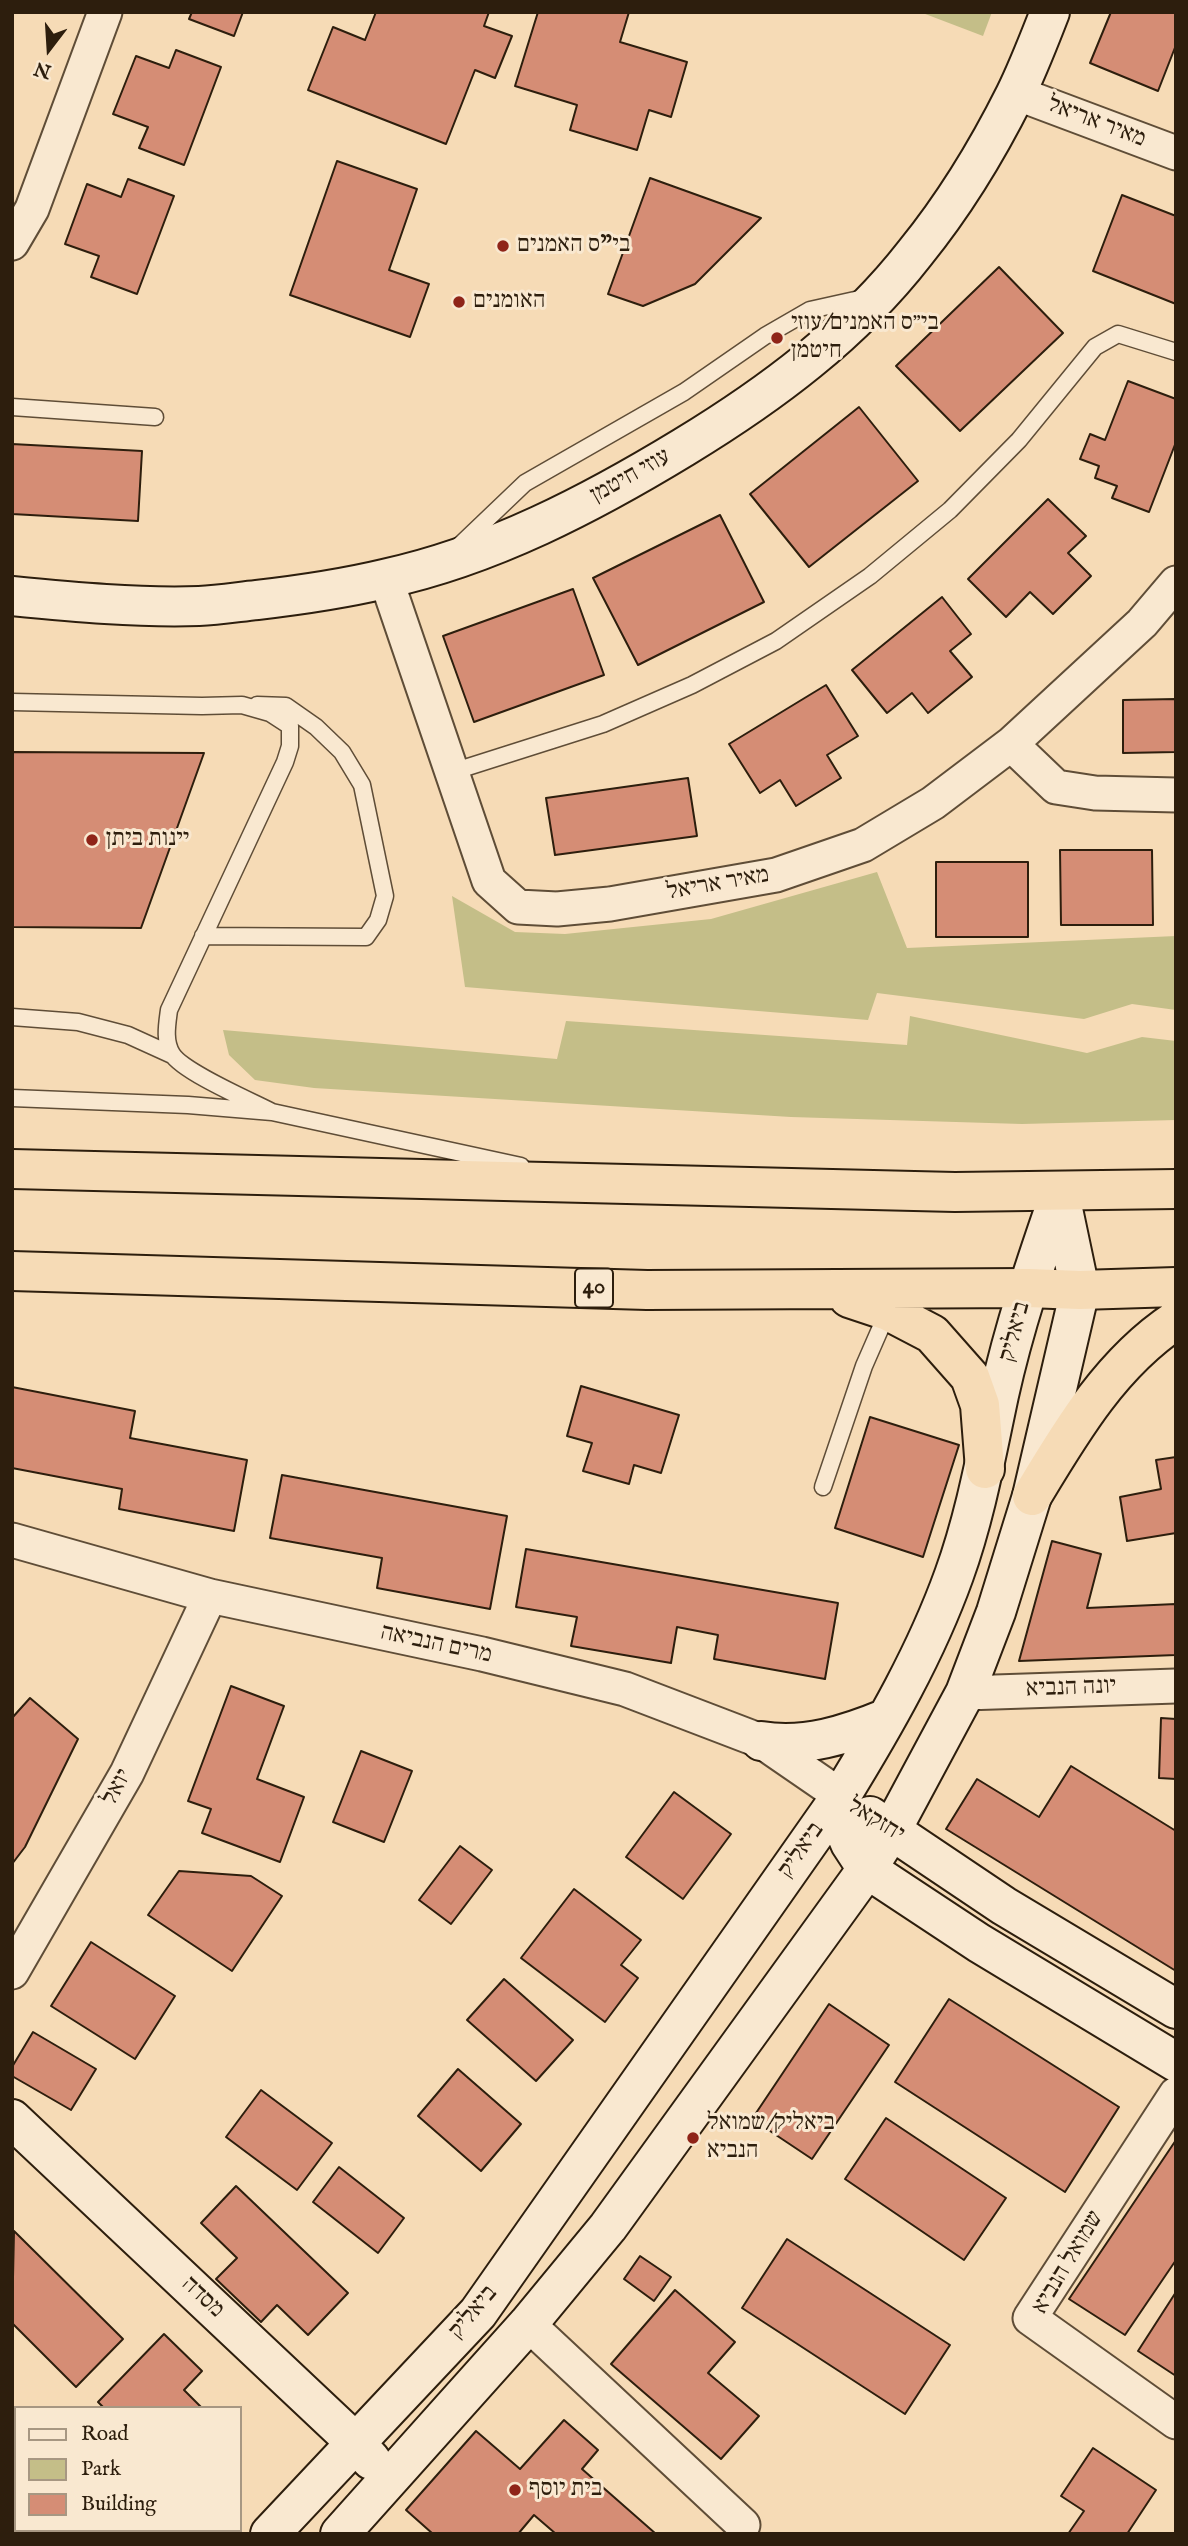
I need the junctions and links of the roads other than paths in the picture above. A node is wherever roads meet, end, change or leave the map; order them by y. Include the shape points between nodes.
1 (105, 12) edge
2 (1050, 12) edge
3 (1016, 93) junction
4 (1176, 153) edge
5 (12, 243) edge
6 (880, 294) junction
7 (1176, 352) edge
8 (12, 407) edge
9 (155, 417) dead end
10 (440, 563) junction
11 (386, 579) junction
12 (1176, 583) edge
13 (12, 596) edge
14 (12, 702) edge
15 (242, 705) junction
16 (1012, 744) junction
17 (452, 772) junction
18 (1176, 795) edge
19 (204, 936) junction
20 (12, 1017) edge
21 (172, 1055) junction
22 (12, 1098) edge
23 (272, 1112) junction
24 (12, 1169) edge
25 (606, 1184) junction
26 (1176, 1189) edge
27 (1060, 1192) junction
28 (12, 1271) edge
29 (1176, 1287) edge
30 (1028, 1288) junction
31 (823, 1289) junction
32 (1080, 1290) junction
33 (888, 1311) junction
34 (1176, 1320) edge
35 (985, 1469) junction
36 (823, 1487) dead end
37 (1032, 1496) junction
38 (12, 1540) edge
39 (210, 1596) junction
40 (1176, 1686) edge
41 (965, 1693) junction
42 (887, 1718) junction
43 (761, 1741) junction
44 (841, 1796) junction
45 (891, 1831) junction
46 (867, 1869) junction
47 (12, 1972) edge
48 (1176, 2009) edge
49 (1176, 2062) edge
50 (1176, 2094) edge
51 (12, 2119) edge
52 (528, 2324) junction
53 (1176, 2422) edge
54 (355, 2442) junction
55 (388, 2480) junction
56 (743, 2525) dead end
57 (270, 2534) edge
58 (340, 2534) edge

1 - 5 street via 32,209
2 - 3 street, עוזי חיטמן
3 - 4 street, מאיר אריאל
3 - 6 street, עוזי חיטמן via 976,167 916,253
6 - 10 street, עוזי חיטמן via 845,331 736,415 568,511
6 - 10 lane via 810,310 765,336 684,392 525,483
7 - 17 lane via 1118,334 1095,347 1019,440 950,510 870,576 776,641 603,724
8 - 9 lane
10 - 11 street, עוזי חיטמן
11 - 13 street, עוזי חיטמן via 200,606
11 - 17 street, מאיר אריאל
12 - 16 street, מאיר אריאל via 1142,623
14 - 15 lane
15 - 19 lane via 270,713 290,726 290,747
15 - 19 lane via 286,706 342,752 362,785 385,896 378,920 366,937
16 - 17 street, מאיר אריאל via 933,803 863,845 776,875 558,909 518,907 489,881
16 - 18 street via 1056,787
19 - 21 lane via 169,1010 166,1033
20 - 21 lane via 78,1022 128,1035
21 - 23 lane via 202,1077
22 - 23 lane
23 - 25 lane
24 - 25 highway
25 - 27 highway
26 - 27 highway
27 - 30 street, ביאליק
27 - 32 street, ביאליק
28 - 31 highway, 40 via 647,1290
29 - 32 highway, 40
30 - 31 highway, 40
30 - 32 highway, 40
30 - 35 street, ביאליק via 999,1394
31 - 33 highway
32 - 37 street, ביאליק
33 - 35 highway via 932,1334 970,1377 980,1405
33 - 36 lane
34 - 37 highway via 1099,1392
35 - 42 street, ביאליק via 935,1624
37 - 41 street, ביאליק
38 - 39 street, מרים הנביאה
39 - 43 street, מרים הנביאה via 625,1689
39 - 47 street, יואל via 127,1773
40 - 41 street, יונה הנביא
41 - 45 street, ביאליק
42 - 43 street via 835,1737 784,1744
42 - 44 street, ביאליק
43 - 44 street, מרים הנביאה
44 - 45 street, יחזקאל
44 - 46 street, יחזקאל via 841,1822
44 - 54 street, ביאליק via 478,2313
45 - 46 street, ביאליק
45 - 48 street, יחזקאל via 1004,1906
46 - 49 street, יחזקאל
46 - 52 street, ביאליק via 608,2227
50 - 53 street, שמואל הנביא via 1030,2318
51 - 54 street, מסדה
52 - 55 street, ביאליק
52 - 56 street, ביאליק
54 - 55 street, מסדה
54 - 57 street, ביאליק
55 - 58 street, ביאליק

